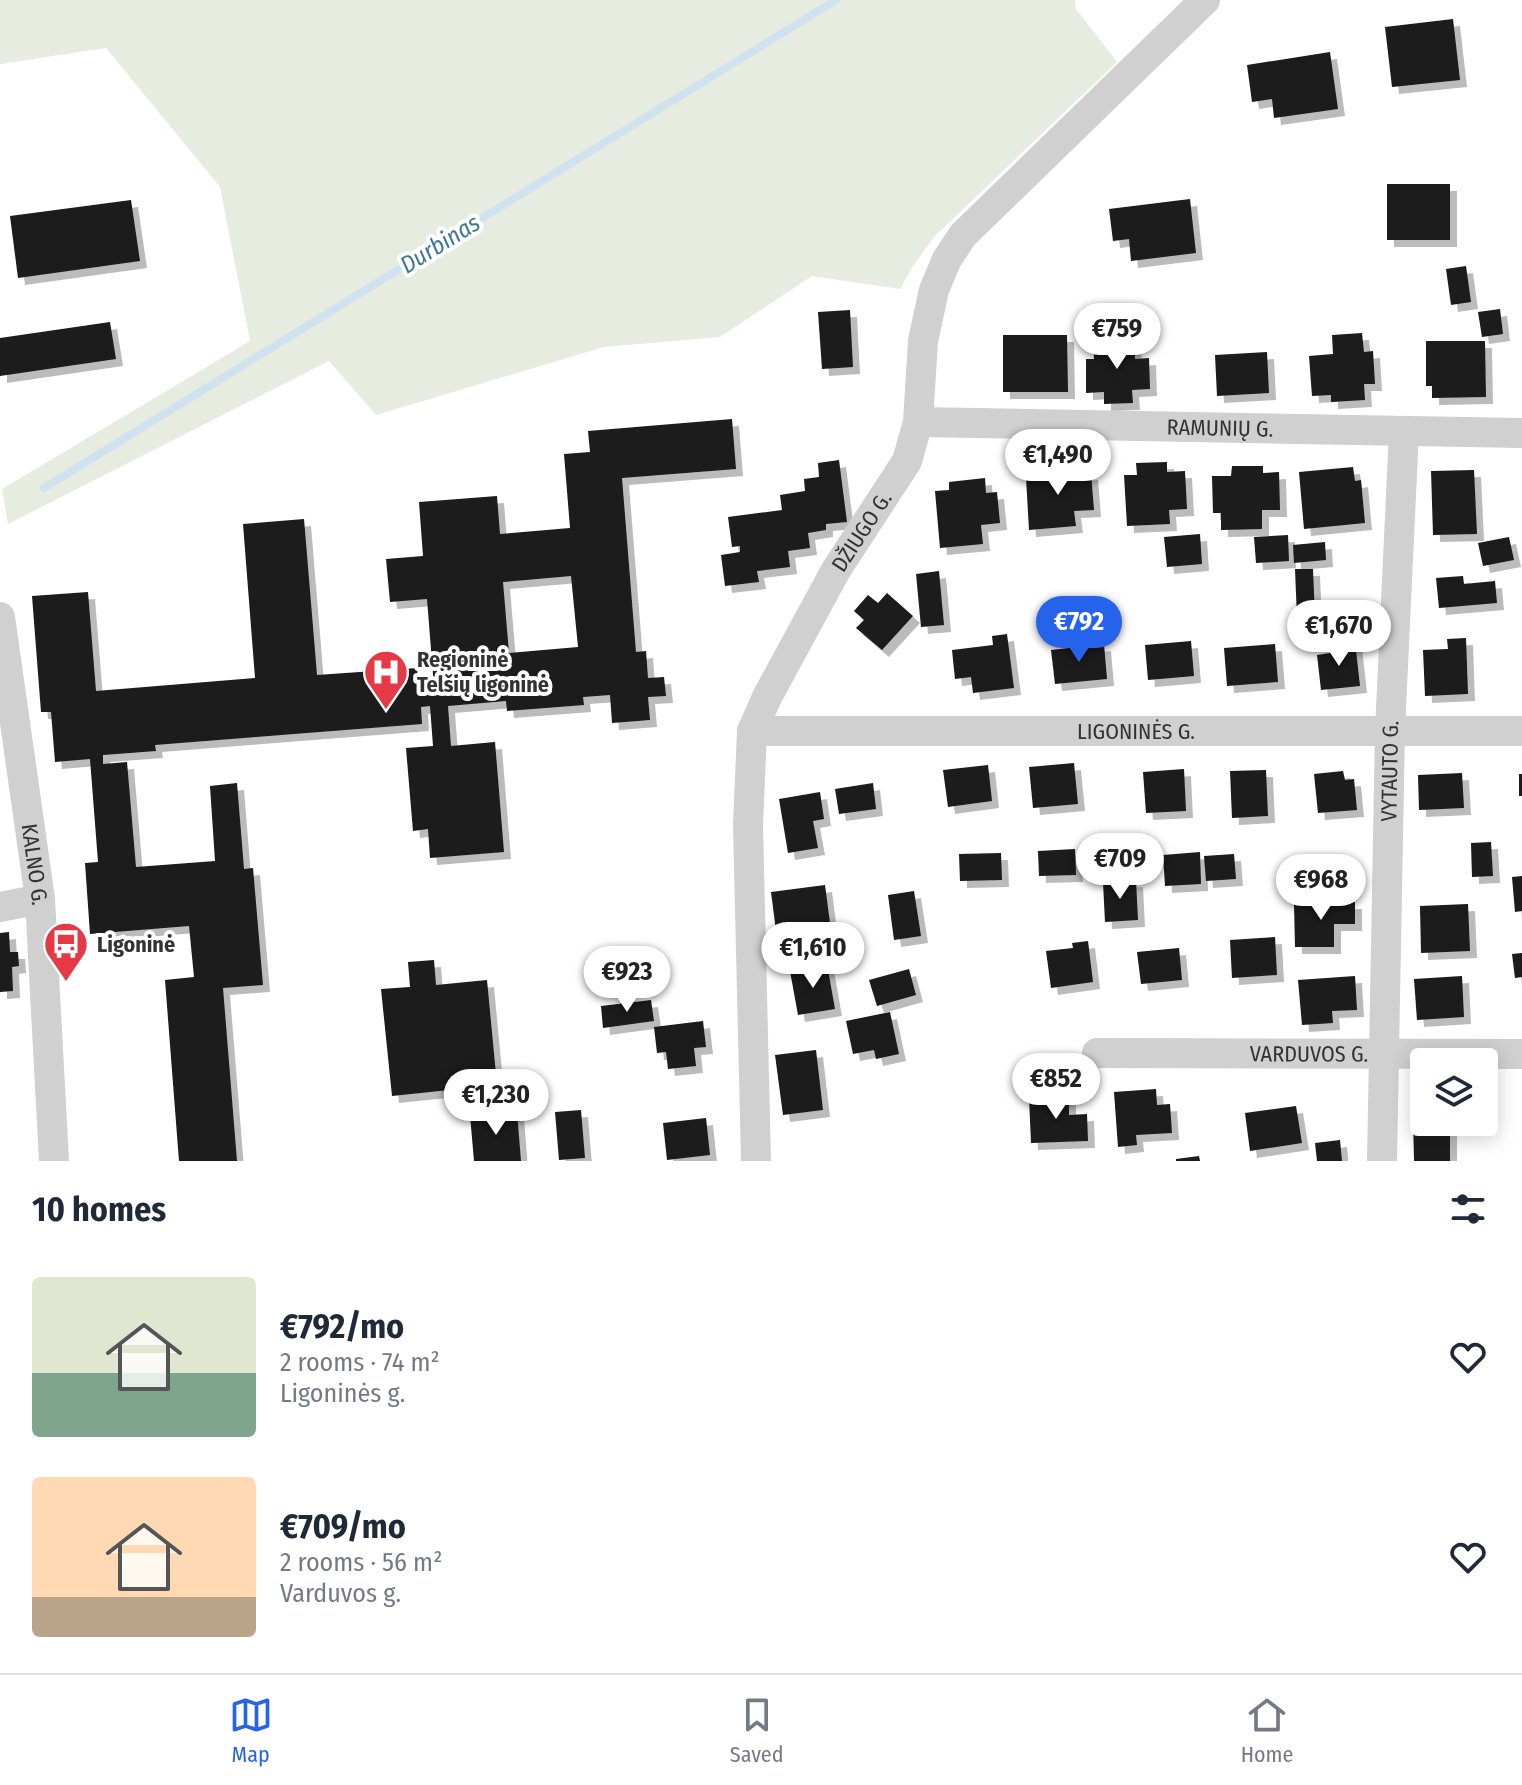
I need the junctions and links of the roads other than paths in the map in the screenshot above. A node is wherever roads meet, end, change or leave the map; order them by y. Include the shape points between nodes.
1 (1205, 0) edge
2 (918, 422) junction
3 (1404, 431) junction
4 (1522, 433) edge
5 (0, 617) edge
6 (1390, 730) junction
7 (752, 731) junction
8 (1522, 731) edge
9 (40, 899) junction
10 (0, 907) edge
11 (1097, 1053) dead end
12 (1385, 1053) junction
13 (1522, 1054) edge
14 (54, 1161) edge
15 (756, 1161) edge
16 (1382, 1161) edge

1 - 2 street, DŽIUGO G. via 963,235 934,290 923,341
2 - 3 street, RAMUNIŲ G.
2 - 7 street, DŽIUGO G. via 907,461 836,570
3 - 4 street, RAMUNIŲ G.
3 - 6 street, VYTAUTO G.
5 - 9 street, KALNO G.
6 - 7 street, LIGONINĖS G.
6 - 8 street, LIGONINĖS G.
6 - 12 street, VYTAUTO G.
7 - 15 street, DŽIUGO G. via 748,825
9 - 10 street
9 - 14 street, KALNO G.
11 - 12 street, VARDUVOS G.
12 - 13 street, VARDUVOS G.
12 - 16 street, VYTAUTO G.

